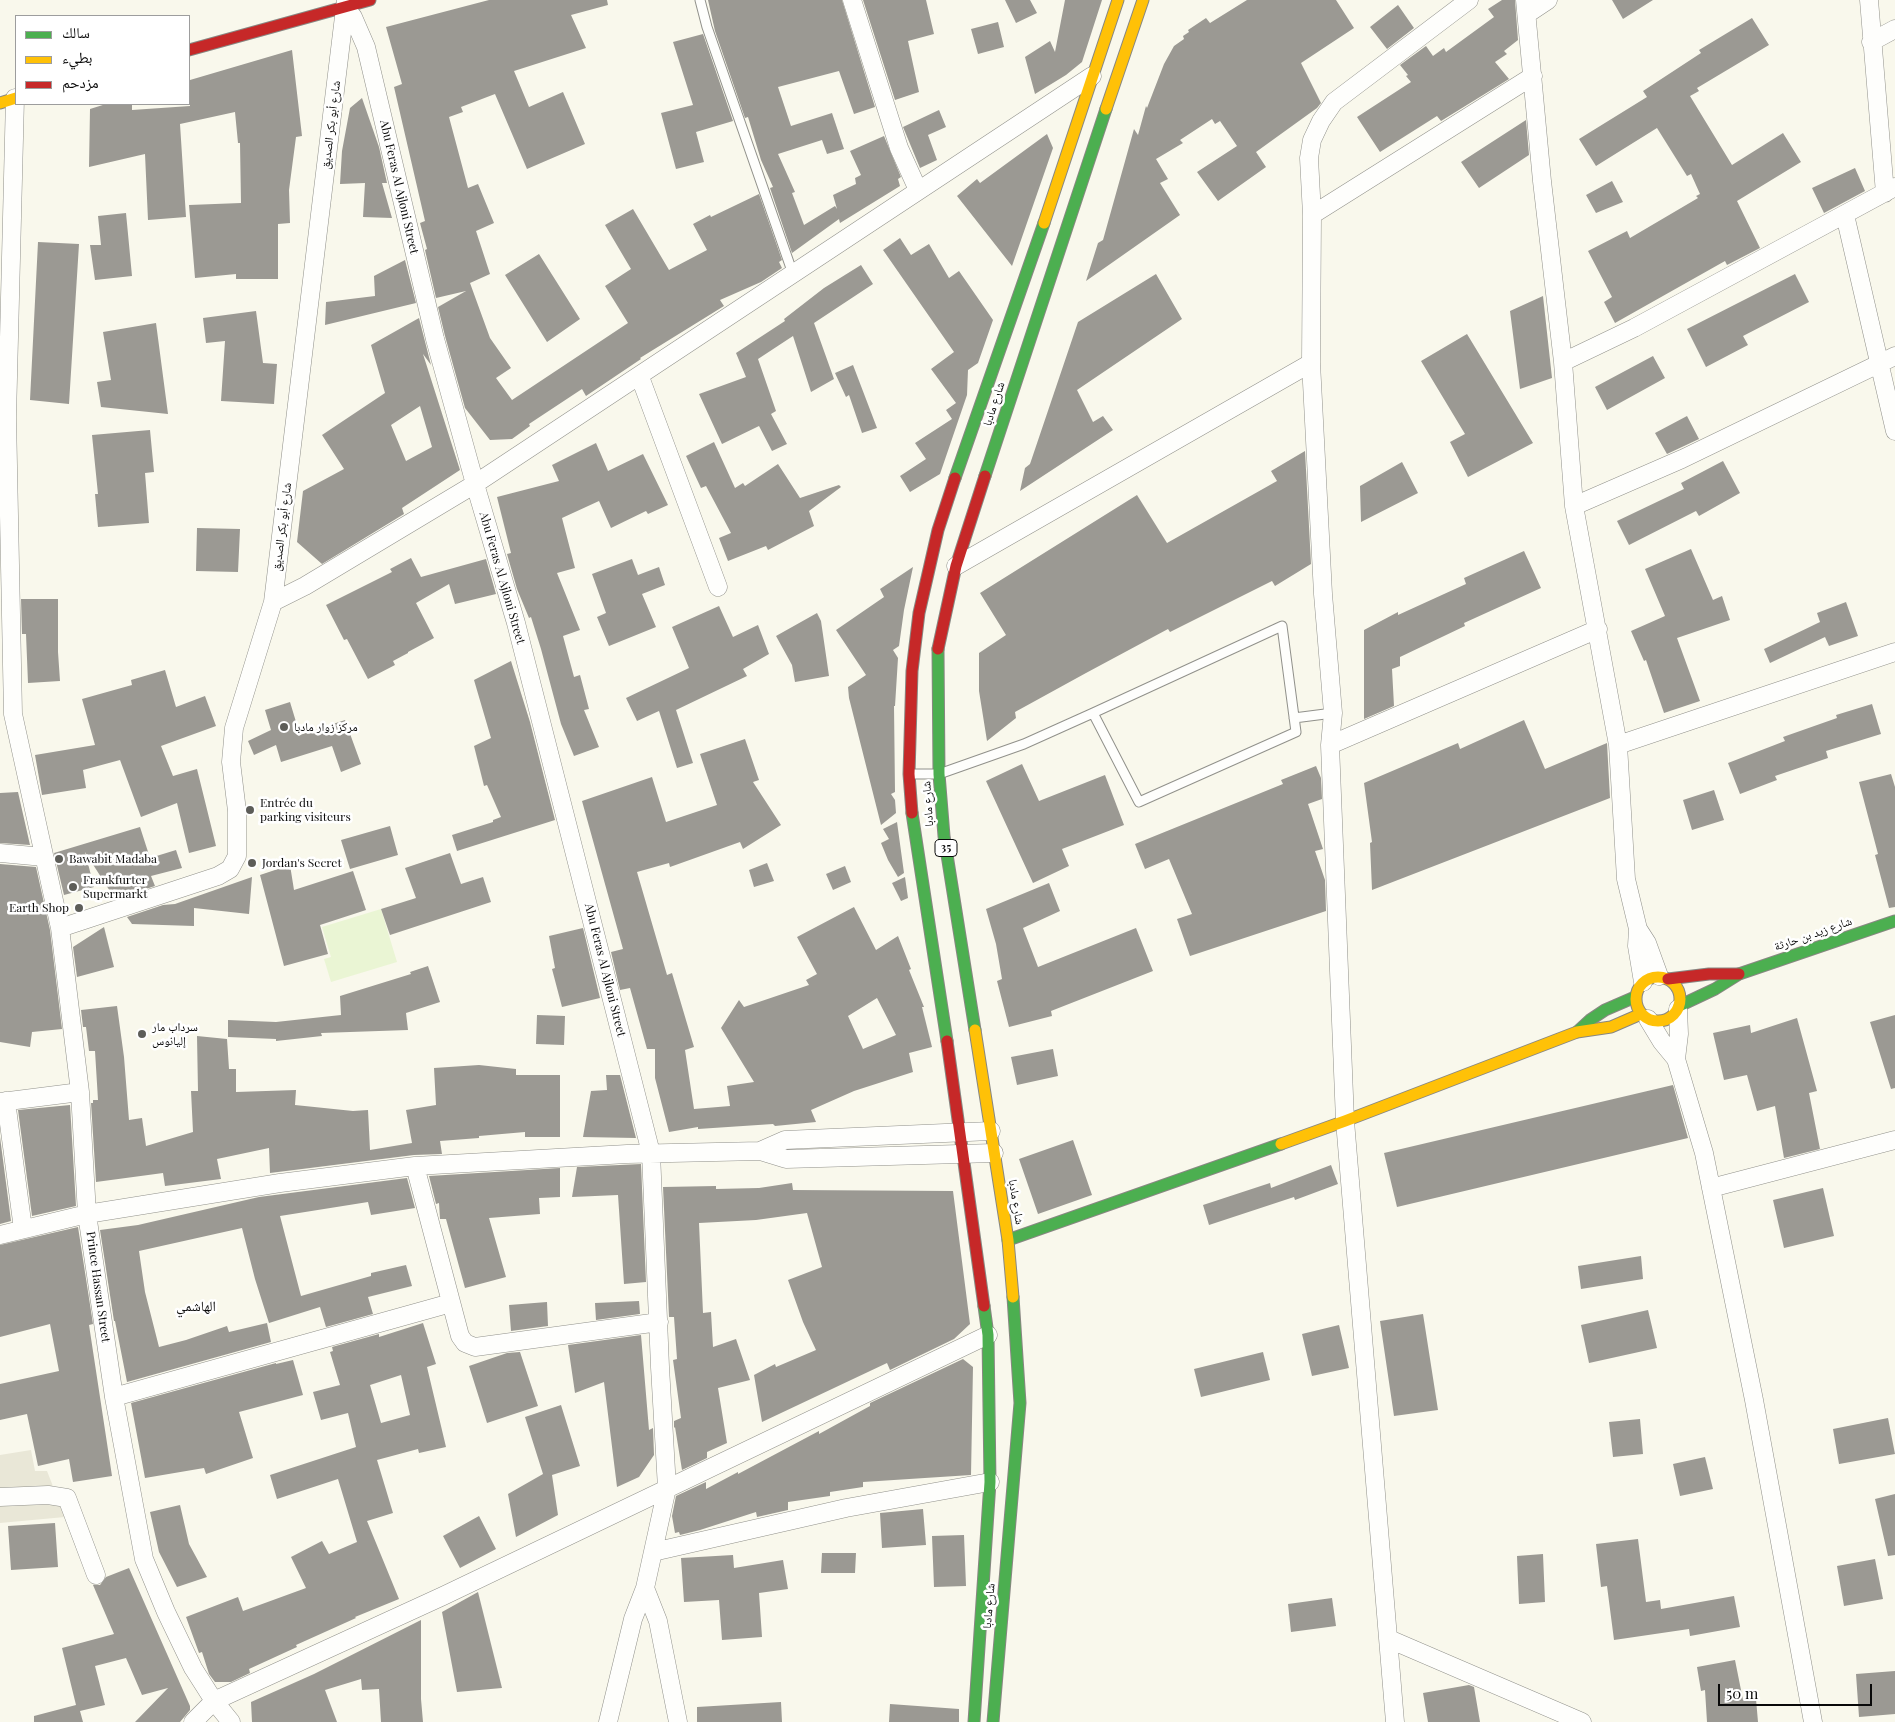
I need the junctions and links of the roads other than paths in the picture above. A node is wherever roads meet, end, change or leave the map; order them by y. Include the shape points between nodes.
1 (370, 0) edge
2 (700, 0) edge
3 (852, 0) edge
4 (1118, 0) edge
5 (1143, 0) edge
6 (1469, 0) edge
7 (1548, 0) edge
8 (1869, 0) edge
9 (345, 4) edge
10 (1526, 7) edge
11 (1895, 29) edge
12 (1871, 42) junction
13 (190, 50) edge
14 (1092, 76) junction
15 (1533, 76) junction
16 (10, 100) edge
17 (918, 190) junction
18 (1890, 190) edge
19 (1845, 215) junction
20 (1312, 216) junction
21 (793, 274) junction
22 (1887, 360) edge
23 (1563, 362) junction
24 (1311, 363) junction
25 (640, 377) junction
26 (3, 417) edge
27 (1895, 431) edge
28 (475, 484) junction
29 (1574, 506) junction
30 (956, 566) junction
31 (718, 587) dead end
32 (273, 602) junction
33 (1598, 629) junction
34 (1895, 652) edge
35 (1093, 713) junction
36 (1333, 713) junction
37 (1294, 718) junction
38 (1330, 745) junction
39 (1618, 745) junction
40 (909, 774) junction
41 (940, 774) junction
42 (0, 853) edge
43 (44, 856) junction
44 (1895, 921) edge
45 (60, 928) junction
46 (1739, 974) junction
47 (1651, 984) junction
48 (1678, 1007) junction
49 (1644, 1016) junction
50 (1577, 1032) junction
51 (1676, 1059) junction
52 (80, 1092) junction
53 (3, 1101) edge
54 (1345, 1121) junction
55 (991, 1131) junction
56 (961, 1134) junction
57 (1895, 1140) edge
58 (760, 1151) junction
59 (652, 1153) junction
60 (994, 1153) junction
61 (963, 1156) junction
62 (415, 1166) junction
63 (1711, 1188) junction
64 (87, 1214) junction
65 (23, 1229) junction
66 (0, 1235) edge
67 (1008, 1240) junction
68 (451, 1303) junction
69 (659, 1322) junction
70 (988, 1335) junction
71 (114, 1397) junction
72 (990, 1482) junction
73 (667, 1488) junction
74 (0, 1497) edge
75 (653, 1552) junction
76 (96, 1575) dead end
77 (645, 1588) junction
78 (1389, 1639) junction
79 (214, 1701) junction
80 (194, 1722) edge
81 (231, 1722) edge
82 (608, 1722) edge
83 (678, 1722) edge
84 (974, 1722) edge
85 (992, 1722) edge
86 (1394, 1722) edge
87 (1582, 1722) edge
88 (1813, 1722) edge

1 - 9 main road
2 - 21 lane
3 - 17 street via 899,148
4 - 14 main road, شارع مادبا / 35
5 - 30 main road, شارع مادبا / 35
6 - 20 street via 1334,102 1312,140 1309,158
7 - 10 street
8 - 12 street
9 - 13 main road
9 - 28 street, Abu Feras Al Ajloni Street via 366,47 435,339
9 - 32 street, شارع أبو بكر الصديق
10 - 15 street
11 - 12 street
12 - 18 street
14 - 17 street
14 - 40 main road, شارع مادبا / 35 via 938,530 918,613 912,671
15 - 20 street
15 - 23 street
16 - 26 street, Prince Hassan Street
17 - 21 street
18 - 19 street
19 - 22 street
19 - 23 street via 1634,328
20 - 24 street
21 - 25 street
22 - 27 street
22 - 29 street via 1682,459
23 - 29 street
24 - 30 street
24 - 36 street via 1323,594
25 - 28 street
25 - 31 street
26 - 43 street, Prince Hassan Street via 13,714
28 - 32 street
28 - 59 street, Abu Feras Al Ajloni Street via 516,623
29 - 33 street
30 - 41 main road, شارع مادبا / 35 via 938,650
32 - 45 street, شارع أبو بكر الصديق via 234,728 232,762 238,843 237,856 230,869 218,876
33 - 38 street
33 - 39 street
34 - 39 street
35 - 37 lane via 1139,802 1296,732
35 - 37 lane via 1282,626
35 - 41 lane via 1024,744
36 - 37 lane
36 - 38 street
38 - 54 street
39 - 47 street via 1626,879 1638,929 1648,943
40 - 41 lane
40 - 56 main road, شارع مادبا / 35 via 913,827
41 - 55 main road, شارع مادبا / 35 via 944,836
42 - 43 street
43 - 45 street, Prince Hassan Street
44 - 46 main road, شارع زيد بن حارثة
45 - 52 street, Prince Hassan Street
46 - 47 main road, شارع زيد بن حارثة via 1709,974
46 - 48 main road, شارع زيد بن حارثة
47 - 48 main road via 1674,984 1680,998
47 - 49 main road via 1636,1006
47 - 50 main road, شارع زيد بن حارثة via 1590,1020
48 - 49 main road via 1665,1020 1656,1021
48 - 51 street
49 - 50 main road via 1611,1027
49 - 51 street
50 - 54 main road
51 - 63 street
52 - 53 street
52 - 64 street, Prince Hassan Street
53 - 65 street
54 - 67 main road
54 - 78 street
55 - 56 street
55 - 60 main road, شارع مادبا / 35
56 - 58 street via 785,1140
56 - 61 main road, شارع مادبا / 35
57 - 63 street
58 - 59 street
58 - 61 street via 786,1159
59 - 62 street
59 - 69 street, Abu Feras Al Ajloni Street
60 - 61 street
60 - 67 main road, شارع مادبا / 35
61 - 70 main road, شارع مادبا / 35
62 - 64 street via 280,1183
62 - 68 street
63 - 88 street
64 - 65 street
64 - 71 street, Prince Hassan Street
65 - 66 street
67 - 85 main road, شارع مادبا / 35 via 1020,1403
68 - 69 street via 460,1336 470,1346
68 - 71 street
69 - 73 street, Abu Feras Al Ajloni Street
70 - 72 main road, شارع مادبا / 35
70 - 73 street
71 - 79 street, Prince Hassan Street via 144,1559 192,1668
72 - 75 street via 846,1508
72 - 84 main road, شارع مادبا / 35
73 - 75 street, Abu Feras Al Ajloni Street
73 - 79 street
74 - 76 street via 48,1495 67,1498
75 - 77 street, Abu Feras Al Ajloni Street
77 - 82 street, Abu Feras Al Ajloni Street via 633,1619
77 - 83 street via 658,1621
78 - 86 street
78 - 87 street
79 - 80 street
79 - 81 street, Prince Hassan Street

